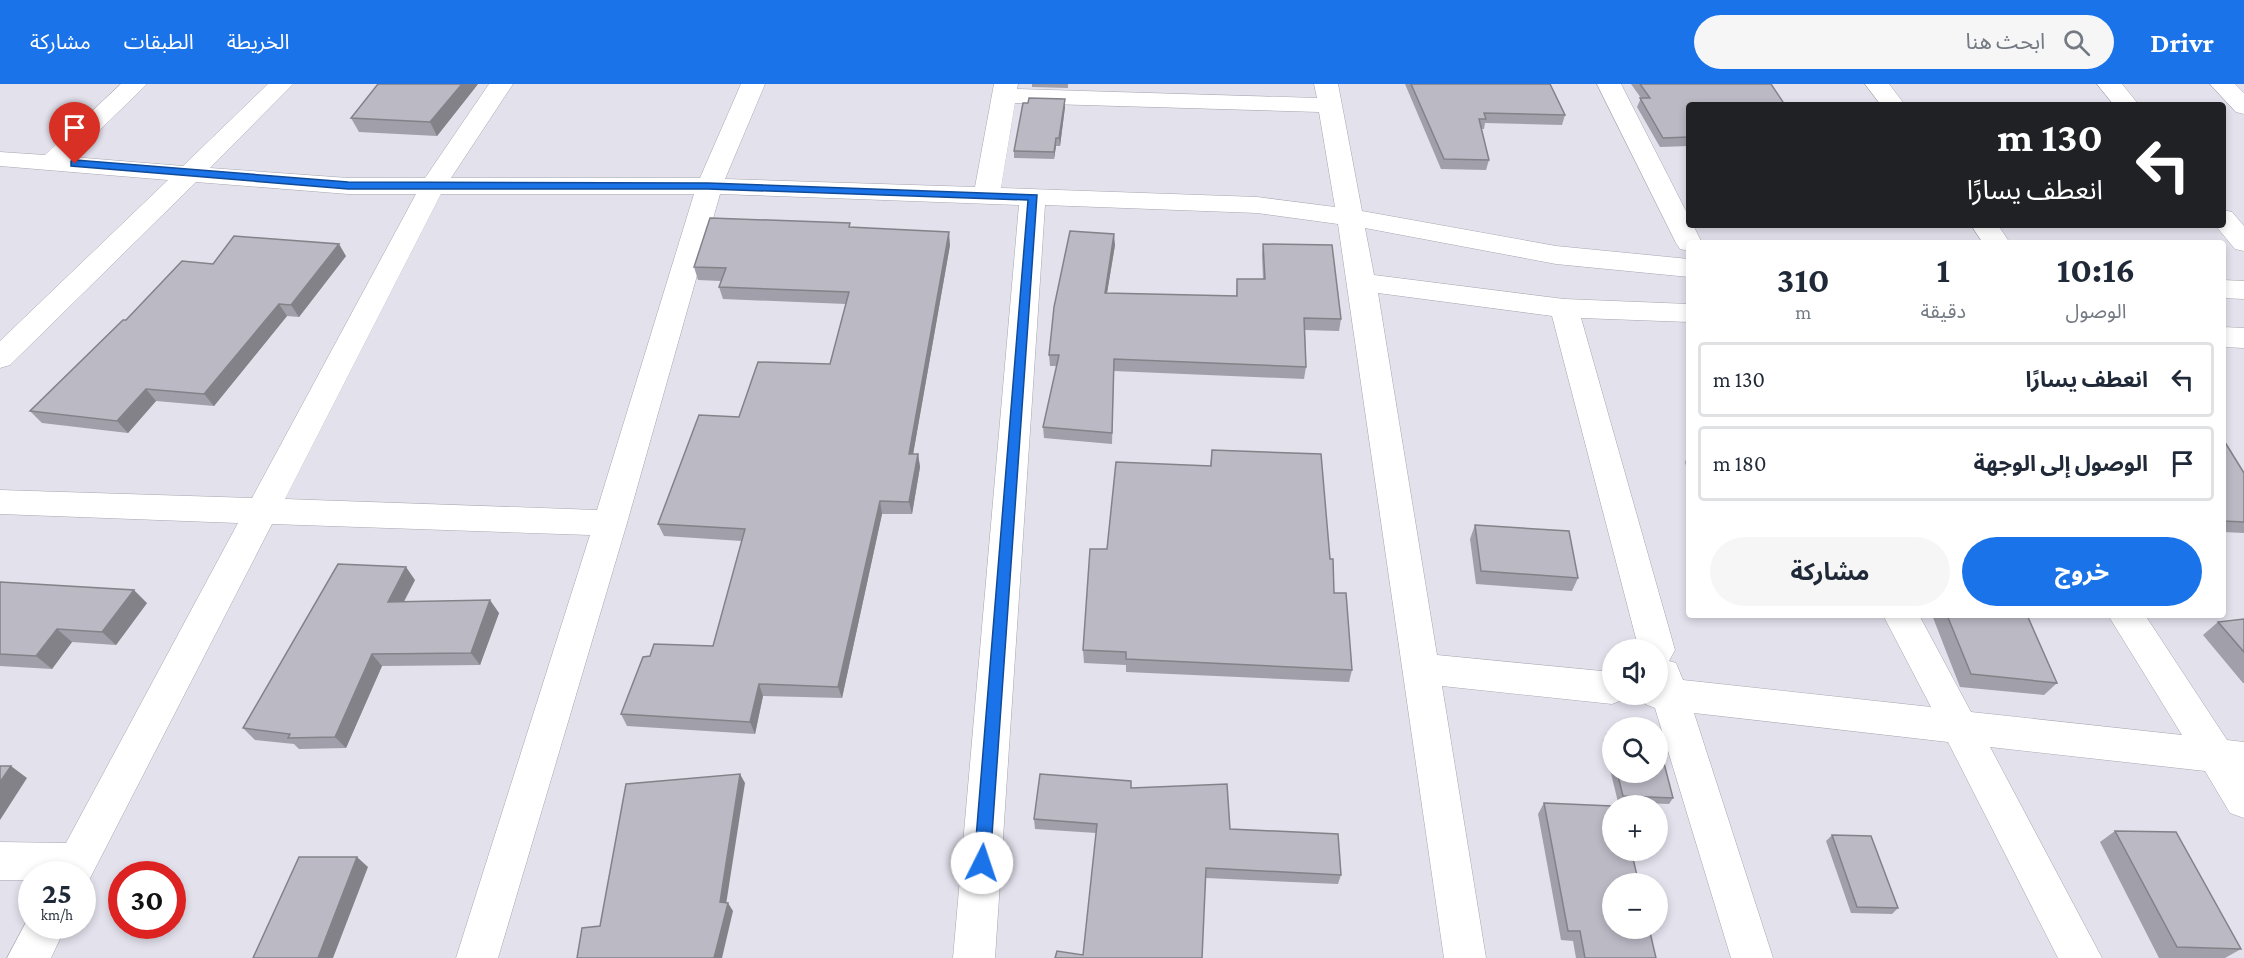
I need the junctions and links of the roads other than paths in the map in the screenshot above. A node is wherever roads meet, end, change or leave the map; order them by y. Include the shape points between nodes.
1 (135, 84) edge
2 (280, 84) edge
3 (501, 84) edge
4 (753, 84) edge
5 (1609, 84) edge
6 (1877, 84) edge
7 (2109, 84) edge
8 (2222, 84) edge
9 (1005, 90) edge
10 (1328, 95) edge
11 (1891, 102) edge
12 (2124, 102) edge
13 (2244, 107) edge
14 (0, 159) edge
15 (52, 162) junction
16 (192, 172) junction
17 (708, 186) junction
18 (432, 187) junction
19 (987, 195) junction
20 (1034, 197) junction
21 (1348, 217) junction
22 (2226, 222) edge
23 (1687, 240) edge
24 (2244, 243) edge
25 (1686, 268) edge
26 (1362, 282) junction
27 (2226, 289) edge
28 (2244, 290) edge
29 (1564, 308) junction
30 (1686, 313) edge
31 (2226, 337) edge
32 (2244, 338) edge
33 (0, 358) edge
34 (0, 502) edge
35 (262, 511) junction
36 (610, 523) junction
37 (1904, 618) edge
38 (2128, 618) edge
39 (1654, 639) edge
40 (1422, 669) junction
41 (1602, 687) edge
42 (1668, 695) edge
43 (1667, 705) edge
44 (1960, 727) junction
45 (2230, 758) edge
46 (2244, 800) edge
47 (0, 861) edge
48 (79, 861) edge
49 (18, 863) edge
50 (38, 939) edge
51 (28, 958) edge
52 (477, 958) edge
53 (974, 958) edge
54 (1465, 958) edge
55 (1752, 958) edge
56 (2081, 958) edge

1 - 15 street
2 - 16 street
3 - 18 street
4 - 17 street
5 - 23 street
6 - 11 street
7 - 12 street
8 - 13 street
9 - 10 street
9 - 19 street
10 - 21 street
14 - 15 street
15 - 16 street
16 - 18 street via 314,184
16 - 33 street
17 - 18 street
17 - 19 street
17 - 36 street
18 - 35 street
19 - 20 street
20 - 21 street via 1257,206
20 - 53 street
21 - 25 street via 1556,255
21 - 26 street
22 - 24 street
26 - 29 street
26 - 40 street
27 - 28 street
29 - 30 street
29 - 39 street
31 - 32 street
34 - 35 street
35 - 36 street
35 - 48 street
36 - 52 street
37 - 44 street
38 - 45 street
40 - 41 street
40 - 54 street
42 - 44 street
43 - 55 street
44 - 45 street
44 - 56 street
45 - 46 street
47 - 49 street
50 - 51 street

